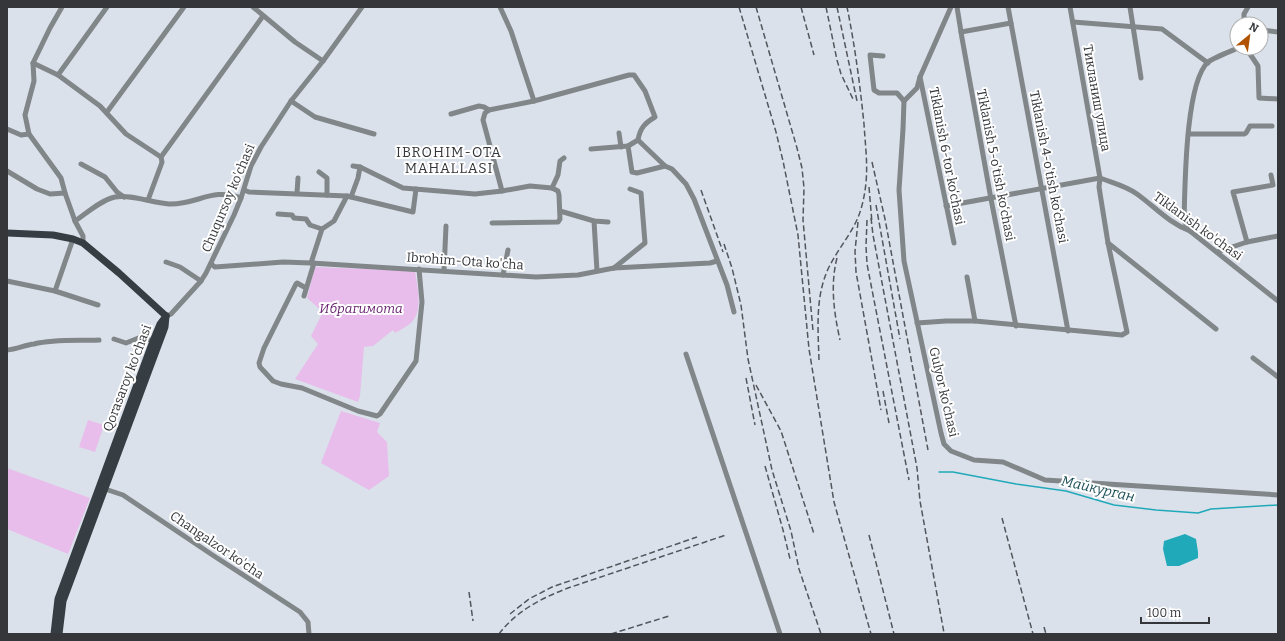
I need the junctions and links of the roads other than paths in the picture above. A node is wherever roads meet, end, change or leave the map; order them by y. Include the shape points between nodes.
1 (62, 7) edge
2 (107, 7) edge
3 (184, 7) edge
4 (253, 7) edge
5 (362, 7) edge
6 (500, 7) edge
7 (951, 7) edge
8 (957, 7) edge
9 (1008, 7) edge
10 (1070, 7) edge
11 (1130, 7) edge
12 (1248, 7) edge
13 (263, 16) junction
14 (1244, 16) edge
15 (1073, 22) junction
16 (1011, 23) junction
17 (1133, 26) junction
18 (961, 32) junction
19 (1229, 52) edge
20 (883, 56) dead end
21 (1251, 56) edge
22 (323, 61) junction
23 (1208, 62) junction
24 (33, 63) junction
25 (58, 75) junction
26 (920, 77) junction
27 (1141, 78) dead end
28 (1278, 99) edge
29 (904, 100) junction
30 (291, 101) junction
31 (534, 101) junction
32 (489, 110) junction
33 (107, 112) junction
34 (451, 114) dead end
35 (1272, 126) dead end
36 (7, 129) edge
37 (619, 133) dead end
38 (29, 134) junction
39 (374, 134) dead end
40 (1189, 134) junction
41 (638, 140) junction
42 (628, 146) junction
43 (621, 147) junction
44 (591, 149) dead end
45 (161, 157) junction
46 (564, 158) dead end
47 (81, 164) dead end
48 (353, 166) dead end
49 (665, 166) junction
50 (360, 167) junction
51 (7, 171) edge
52 (319, 172) dead end
53 (1271, 174) dead end
54 (298, 178) dead end
55 (1100, 178) junction
56 (552, 188) junction
57 (416, 189) junction
58 (630, 189) dead end
59 (1042, 189) junction
60 (244, 190) junction
61 (502, 192) junction
62 (65, 193) junction
63 (297, 193) junction
64 (327, 195) junction
65 (349, 196) junction
66 (124, 197) junction
67 (241, 198) junction
68 (991, 199) junction
69 (148, 200) junction
70 (946, 206) junction
71 (560, 211) junction
72 (278, 214) dead end
73 (75, 221) junction
74 (594, 221) junction
75 (608, 222) dead end
76 (492, 223) dead end
77 (446, 226) dead end
78 (322, 229) junction
79 (1190, 231) junction
80 (7, 232) edge
81 (1278, 236) edge
82 (74, 239) junction
83 (1247, 242) junction
84 (83, 243) junction
85 (1108, 243) junction
86 (954, 244) dead end
87 (508, 250) dead end
88 (1217, 252) junction
89 (717, 261) junction
90 (166, 262) dead end
91 (312, 263) junction
92 (211, 264) junction
93 (614, 268) junction
94 (419, 269) junction
95 (444, 271) junction
96 (597, 271) junction
97 (503, 275) junction
98 (967, 277) dead end
99 (7, 281) edge
100 (201, 281) junction
101 (306, 288) junction
102 (55, 291) junction
103 (304, 296) dead end
104 (1278, 301) edge
105 (98, 305) dead end
106 (734, 312) dead end
107 (166, 316) junction
108 (975, 321) junction
109 (917, 323) junction
110 (1016, 326) junction
111 (1216, 329) dead end
112 (1068, 331) junction
113 (114, 339) dead end
114 (99, 340) dead end
115 (153, 341) junction
116 (7, 350) edge
117 (686, 354) dead end
118 (1253, 358) dead end
119 (1278, 378) edge
120 (102, 488) junction
121 (1278, 495) edge
122 (54, 634) edge
123 (59, 634) edge
124 (309, 634) edge
125 (780, 634) edge

1 - 24 street
2 - 25 street
3 - 33 street
4 - 13 street
5 - 22 street, Chuqursoy ko'chasi
6 - 31 street via 511,31
7 - 26 street, Tiklanish 6-tor ko‘chasi
8 - 18 street, Tiklanish 5-o'tish ko‘chasi
9 - 16 street, Tiklanish 4-o'tish ko‘chasi
10 - 15 street
11 - 17 street
12 - 14 street
13 - 22 street
13 - 45 street
15 - 17 street
15 - 55 street, Тикланиш улица
16 - 18 street
16 - 59 street, Tiklanish 4-o'tish ko‘chasi
17 - 23 street via 1162,29
17 - 27 street
18 - 68 street, Tiklanish 5-o'tish ko‘chasi
19 - 23 street
20 - 29 street via 870,55 874,90 878,93 897,93
21 - 28 street via 1258,66 1259,98
22 - 30 street, Chuqursoy ko'chasi
23 - 40 street via 1197,83
24 - 25 street
24 - 38 street via 34,81 25,115
25 - 33 street
26 - 29 street via 917,88
26 - 70 street, Tiklanish 6-tor ko‘chasi
29 - 109 street, Gulyor ko'chasi via 900,190 902,233 904,261
30 - 39 street via 315,118
30 - 60 street, Chuqursoy ko'chasi via 258,152
31 - 32 street
31 - 41 street via 634,75 645,91 655,117 642,127
32 - 34 street via 479,106
32 - 61 street via 483,120
33 - 45 street via 126,134
35 - 40 street via 1250,126 1244,134
36 - 38 street via 21,135
37 - 43 street
38 - 62 street via 61,178
40 - 79 street via 1184,221
41 - 42 street
41 - 49 street
42 - 43 street
42 - 49 street via 633,173
43 - 44 street
45 - 69 street via 162,162
46 - 56 street via 560,161
47 - 66 street via 105,177
48 - 50 street
49 - 89 street via 672,169 689,189
50 - 57 street via 397,186
50 - 65 street via 358,178
51 - 62 street via 50,194
52 - 64 street via 327,178
53 - 83 street via 1273,185 1232,192
54 - 63 street
55 - 59 street
55 - 79 street, Tiklanish ko'chasi via 1128,188 1177,226
55 - 85 street, Тикланиш улица via 1099,187
56 - 61 street via 530,186
56 - 71 street via 558,191
57 - 61 street via 475,194
57 - 65 street via 413,212
58 - 93 street via 641,193 645,243
59 - 68 street
59 - 112 street, Tiklanish 4-o'tish ko‘chasi
60 - 63 street
60 - 67 street, Chuqursoy ko'chasi
62 - 73 street
63 - 64 street
64 - 65 street
65 - 78 street via 334,221
66 - 69 street
66 - 73 street via 114,197 101,203
67 - 69 street via 217,194 171,204
67 - 92 street, Chuqursoy ko'chasi
68 - 70 street
68 - 110 street, Tiklanish 5-o'tish ko‘chasi
70 - 86 street, Tiklanish 6-tor ko‘chasi
71 - 74 street
71 - 76 street via 558,222
72 - 78 street via 306,219 310,225
73 - 84 street via 83,236
74 - 75 street
74 - 96 street
77 - 95 street
78 - 91 street
79 - 88 street, Tiklanish ko'chasi
80 - 82 main road
81 - 83 street
82 - 84 main road
82 - 102 street
83 - 88 street
84 - 107 main road
85 - 111 street
85 - 112 street, Тикланиш улица via 1127,332 1122,335
87 - 97 street
88 - 104 street, Tiklanish ko'chasi
89 - 93 street, Ibrohim-Ota ko'cha
89 - 106 street
90 - 100 street via 180,266
91 - 92 street, Ibrohim-Ota ko'cha via 284,262 215,267
91 - 94 street, Ibrohim-Ota ko'cha
91 - 101 street
92 - 100 street, Chuqursoy ko'chasi
93 - 96 street, Ibrohim-Ota ko'cha
94 - 95 street, Ibrohim-Ota ko'cha
94 - 101 street via 422,302 416,361 378,416 358,411 302,388 273,381 260,367 264,348 296,284
95 - 97 street, Ibrohim-Ota ko'cha
96 - 97 street, Ibrohim-Ota ko'cha via 578,276
98 - 108 street
99 - 102 street
100 - 107 street, Chuqursoy ko'chasi via 171,314
101 - 103 street
102 - 105 street
107 - 115 main road, Qorasaroy ko'chasi
107 - 120 main road, Qorasaroy ko'chasi via 165,327
108 - 109 street
108 - 110 street
109 - 121 street, Gulyor ko'chasi via 944,444 952,451 974,460 1003,462 1045,480
110 - 112 street
113 - 115 street via 126,343 141,337
114 - 116 street via 54,341
115 - 120 main road, Qorasaroy ko'chasi
117 - 125 street
118 - 119 street
120 - 122 main road, Qorasaroy ko'chasi via 58,599
120 - 123 main road, Qorasaroy ko'chasi via 63,601
120 - 124 street, Changalzor ko'cha via 123,495 300,612 308,622

